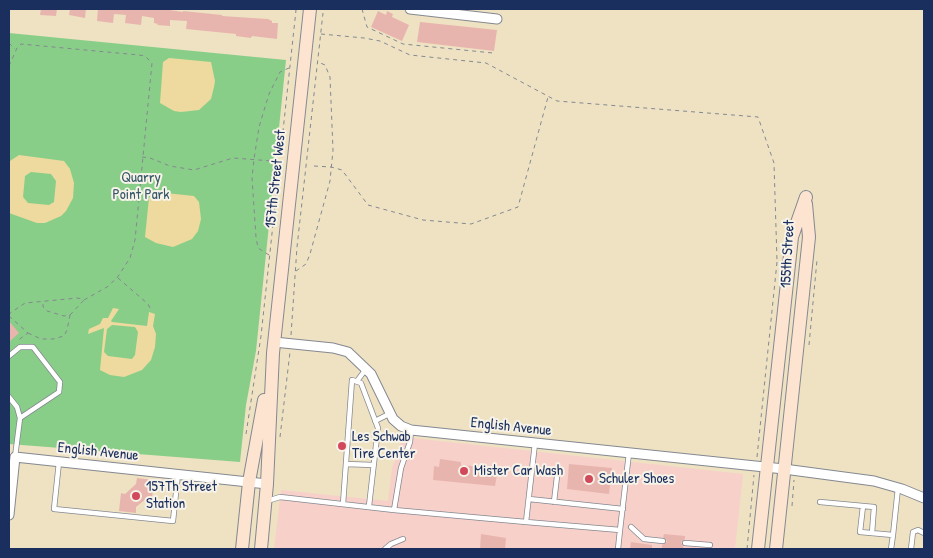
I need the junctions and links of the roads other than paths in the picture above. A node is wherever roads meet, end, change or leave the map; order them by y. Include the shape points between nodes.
1 (310, 9) edge
2 (410, 9) edge
3 (497, 19) dead end
4 (274, 348) junction
5 (9, 356) edge
6 (366, 369) junction
7 (356, 382) junction
8 (9, 397) edge
9 (391, 413) junction
10 (20, 418) junction
11 (375, 421) junction
12 (412, 430) junction
13 (535, 444) junction
14 (629, 453) junction
15 (15, 457) junction
16 (58, 462) junction
17 (346, 464) junction
18 (374, 465) junction
19 (761, 467) junction
20 (558, 468) dead end
21 (784, 469) junction
22 (178, 474) junction
23 (249, 482) junction
24 (267, 484) junction
25 (898, 488) junction
26 (924, 498) edge
27 (529, 499) junction
28 (266, 501) junction
29 (554, 502) junction
30 (820, 502) dead end
31 (343, 504) junction
32 (369, 506) junction
33 (863, 506) junction
34 (623, 509) junction
35 (394, 510) junction
36 (9, 515) edge
37 (526, 522) junction
38 (631, 527) dead end
39 (620, 530) junction
40 (872, 533) junction
41 (924, 533) edge
42 (893, 535) junction
43 (403, 539) dead end
44 (663, 541) dead end
45 (685, 543) dead end
46 (710, 545) dead end
47 (696, 546) edge
48 (242, 549) edge
49 (261, 549) edge
50 (385, 549) edge
51 (618, 549) edge
52 (758, 549) edge
53 (776, 549) edge
54 (891, 549) edge
55 (912, 549) edge

1 - 4 street, 157th Street West
2 - 3 street
4 - 6 street, English Avenue via 333,348 348,352
4 - 23 street, 157th Street West
4 - 24 street, 157th Street West
5 - 10 lane via 20,347 33,347 60,382 59,392
6 - 7 lane
6 - 9 street, English Avenue
7 - 11 lane via 361,383
7 - 17 lane via 352,380
8 - 10 lane
9 - 11 lane
9 - 12 street, English Avenue via 401,426
10 - 15 lane
11 - 18 lane via 378,428
12 - 13 street, English Avenue
12 - 35 lane
13 - 14 street, English Avenue
13 - 27 lane
14 - 19 street, English Avenue
14 - 34 lane
15 - 16 street, English Avenue
15 - 36 street
16 - 22 street, English Avenue
16 - 22 lane via 54,509 173,521
17 - 18 lane
17 - 31 lane
18 - 32 lane
19 - 21 street, English Avenue
19 - 21 street, 155th Street via 792,238 806,197 809,237
19 - 52 street, 155th Street
20 - 29 lane
21 - 25 street, English Avenue via 874,481
21 - 53 street, 155th Street
22 - 23 street, English Avenue
23 - 24 street, English Avenue
23 - 48 street, 157th Street West
24 - 28 street, 157th Street West
25 - 26 street, English Avenue
25 - 42 lane
27 - 29 lane
27 - 37 lane
28 - 31 lane via 280,497
28 - 49 street, 157th Street West
29 - 34 lane
30 - 33 lane
31 - 32 lane
32 - 35 lane
33 - 40 lane via 874,507
33 - 40 lane via 860,532
34 - 39 lane
35 - 37 lane
37 - 39 lane
38 - 44 lane via 644,539
39 - 51 lane
40 - 42 lane
41 - 55 lane via 913,532
42 - 54 lane
43 - 50 lane
45 - 47 lane
46 - 47 lane

